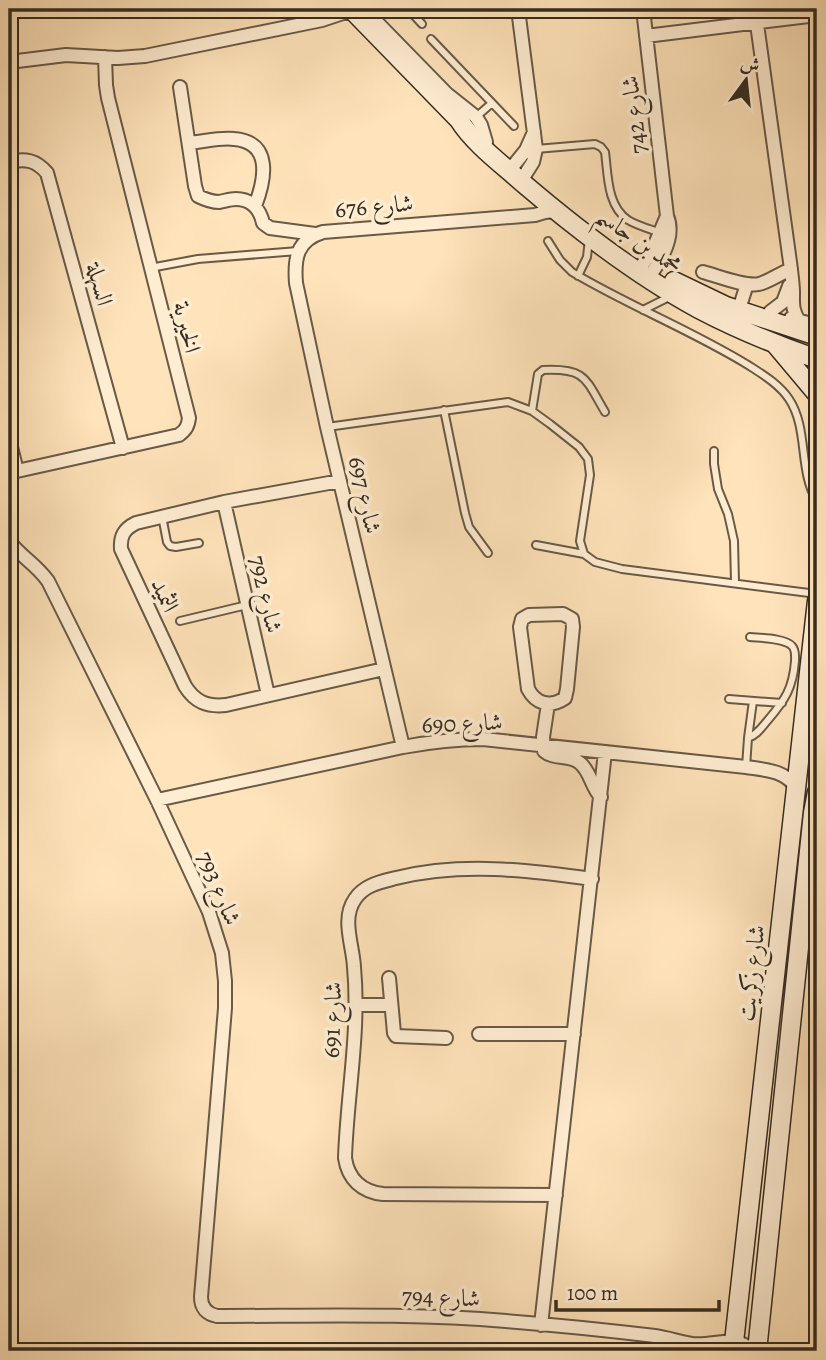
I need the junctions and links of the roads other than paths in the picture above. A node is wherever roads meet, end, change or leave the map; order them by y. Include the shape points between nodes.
1 (330, 9) edge
2 (386, 9) edge
3 (408, 9) edge
4 (517, 9) edge
5 (643, 9) edge
6 (357, 10) edge
7 (817, 15) edge
8 (374, 19) junction
9 (314, 21) junction
10 (422, 24) dead end
11 (757, 24) junction
12 (646, 36) junction
13 (431, 39) dead end
14 (105, 57) junction
15 (9, 62) edge
16 (180, 87) dead end
17 (492, 103) junction
18 (467, 119) junction
19 (514, 125) dead end
20 (534, 132) junction
21 (189, 143) junction
22 (536, 149) junction
23 (9, 162) edge
24 (517, 173) junction
25 (538, 195) junction
26 (255, 206) junction
27 (557, 211) junction
28 (527, 216) junction
29 (667, 216) junction
30 (661, 233) junction
31 (315, 234) junction
32 (589, 237) junction
33 (548, 241) dead end
34 (299, 251) junction
35 (150, 268) junction
36 (791, 269) junction
37 (646, 270) junction
38 (703, 272) dead end
39 (578, 276) junction
40 (791, 282) junction
41 (747, 284) junction
42 (684, 293) junction
43 (741, 303) junction
44 (643, 310) junction
45 (770, 312) junction
46 (799, 321) junction
47 (817, 326) edge
48 (817, 336) edge
49 (775, 344) junction
50 (817, 359) edge
51 (817, 394) edge
52 (444, 410) junction
53 (532, 411) junction
54 (605, 412) dead end
55 (327, 427) junction
56 (9, 439) edge
57 (123, 447) junction
58 (714, 451) dead end
59 (13, 471) edge
60 (340, 481) junction
61 (817, 501) edge
62 (224, 502) junction
63 (162, 516) junction
64 (9, 541) edge
65 (199, 542) dead end
66 (536, 545) dead end
67 (488, 553) dead end
68 (584, 554) junction
69 (735, 582) junction
70 (817, 594) edge
71 (817, 601) edge
72 (247, 605) junction
73 (180, 621) dead end
74 (750, 637) dead end
75 (384, 669) junction
76 (268, 695) junction
77 (729, 699) dead end
78 (753, 701) junction
79 (782, 703) junction
80 (548, 704) junction
81 (748, 738) junction
82 (542, 745) junction
83 (402, 747) junction
84 (605, 752) junction
85 (800, 759) junction
86 (746, 767) junction
87 (774, 771) junction
88 (797, 788) junction
89 (817, 792) edge
90 (601, 797) junction
91 (157, 800) junction
92 (592, 879) junction
93 (389, 978) dead end
94 (356, 1005) junction
95 (391, 1005) junction
96 (479, 1034) dead end
97 (574, 1034) junction
98 (446, 1038) dead end
99 (556, 1195) junction
100 (201, 1297) joint
101 (541, 1325) junction
102 (817, 1341) edge
103 (690, 1343) junction
104 (746, 1346) edge
105 (705, 1351) edge
106 (816, 1351) edge

1 - 9 street
2 - 8 lane
3 - 10 lane
4 - 20 street
5 - 12 street, شارع 742
6 - 8 street
6 - 9 street
6 - 18 street, محمد بن جاسم
7 - 11 street
8 - 18 street
9 - 14 street via 145,56
11 - 12 street
11 - 36 street
12 - 29 street, شارع 742
13 - 17 lane
14 - 15 street via 52,56
14 - 35 street, الخيرية via 108,98
16 - 21 street
17 - 18 lane
17 - 19 lane
18 - 24 street, محمد بن جاسم
18 - 24 street, محمد بن جاسم via 467,131
20 - 22 street
20 - 24 street
21 - 26 street via 198,196 217,202 237,198
21 - 26 street via 233,138 255,146 264,165 264,178
22 - 24 street via 533,162
22 - 30 lane via 601,147 616,207 628,220
23 - 57 street, السهلة via 33,162 47,173
24 - 25 street, محمد بن جاسم
24 - 37 street, محمد بن جاسم
25 - 27 street, محمد بن جاسم
25 - 28 street
26 - 31 street via 270,228
27 - 28 street, شارع 676
27 - 32 street, محمد بن جاسم
28 - 31 street, شارع 676
29 - 30 street, شارع 742
29 - 37 street, شارع 742 via 670,235 666,248
30 - 37 street, شارع 742
31 - 34 street, شارع 676
32 - 37 street, محمد بن جاسم
32 - 39 lane via 587,257
33 - 39 lane
34 - 35 lane via 198,259
34 - 55 street, شارع 697 via 296,282
35 - 57 street, الخيرية via 189,418 179,435
36 - 40 street
36 - 41 street via 764,283
37 - 42 street, محمد بن جاسم
38 - 41 street
39 - 44 lane
40 - 45 street via 783,302
40 - 46 street
41 - 43 street
42 - 43 street via 708,291
42 - 44 lane
42 - 48 street, محمد بن جاسم
42 - 49 street, محمد بن جاسم via 698,308
43 - 45 street
44 - 61 lane via 737,359 783,391 794,408
45 - 46 street
46 - 47 street
49 - 50 street, محمد بن جاسم
49 - 51 street
52 - 53 lane via 508,402
52 - 55 lane
52 - 67 lane via 469,527
53 - 54 lane via 538,374 551,369 585,377
53 - 68 lane via 588,459 590,475 580,541
55 - 60 street, شارع 697
56 - 59 street
57 - 59 street, الخيرية
58 - 69 lane via 718,489 734,541
60 - 62 street, الثميد
60 - 75 street, شارع 697
62 - 63 street, الثميد
62 - 72 street, شارع 792
63 - 65 lane via 170,546
63 - 76 street, الثميد via 128,527 121,549 185,686 206,705
64 - 91 street, شارع 793 via 48,581
66 - 68 lane
68 - 69 lane via 622,569
69 - 70 lane
71 - 85 street, شارع زكريت
72 - 73 lane
72 - 76 street, شارع 792
74 - 79 lane via 785,641 794,648 794,673
75 - 76 street, الثميد
75 - 83 street, شارع 697
77 - 78 lane
78 - 79 lane
78 - 81 lane
79 - 81 lane
80 - 80 street via 565,698 567,689 573,627 572,619 563,614 529,615 520,627 528,689
80 - 82 street
81 - 86 lane
82 - 83 street, شارع 690 via 460,739
82 - 84 street, شارع 690
82 - 90 street via 547,754 580,763
83 - 91 street, شارع 690
84 - 86 street, شارع 690
84 - 90 street
85 - 87 street
85 - 88 street, شارع زكريت
86 - 87 street, شارع 690
87 - 88 street, شارع 690
88 - 104 street, شارع زكريت
89 - 104 street, شارع زكريت
90 - 92 street
91 - 100 street, شارع 793 via 209,912 225,981
92 - 94 street, شارع 691 via 472,868 372,884 355,898 348,919
92 - 97 street
93 - 95 street
94 - 95 street
94 - 99 street, شارع 691 via 345,1158 356,1183 383,1194
95 - 98 street via 396,1035
96 - 97 street
97 - 99 street
99 - 101 street
100 - 101 street, شارع 794 via 205,1310 217,1316 377,1315
101 - 103 street, شارع 794
102 - 106 lane
103 - 104 street, شارع 794
103 - 105 street, شارع 794

